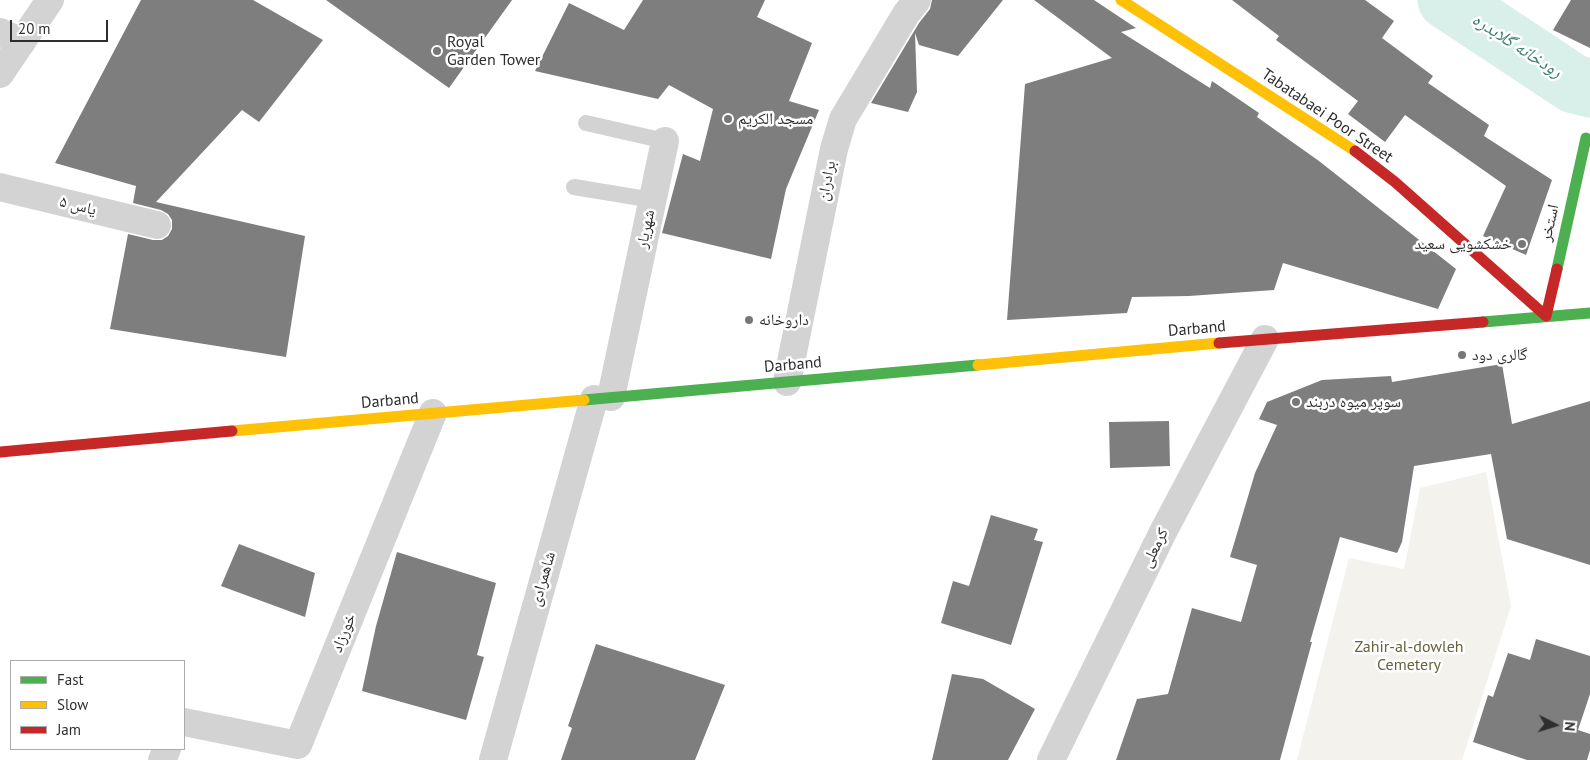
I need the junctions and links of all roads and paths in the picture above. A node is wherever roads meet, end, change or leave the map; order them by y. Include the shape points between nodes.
1 (50, 0) edge
2 (917, 0) edge
3 (1121, 0) edge
4 (11, 37) edge
5 (0, 74) edge
6 (586, 123) dead end
7 (1586, 138) dead end
8 (665, 141) joint
9 (574, 186) dead end
10 (0, 187) edge
11 (653, 200) junction
12 (157, 225) dead end
13 (1590, 313) edge
14 (1546, 316) junction
15 (1265, 339) junction
16 (787, 382) junction
17 (603, 398) junction
18 (434, 413) junction
19 (0, 452) edge
20 (185, 722) edge
21 (493, 760) edge
22 (1051, 760) edge

1 - 4 street
2 - 16 street, برادران via 843,119 834,149
3 - 14 main road, Tabatabaei Poor Street via 1346,144 1395,182
4 - 5 street
6 - 8 lane, شهریار
7 - 14 main road, استخر
8 - 11 street, شهریار
9 - 11 lane
10 - 12 street, یاس ۵
11 - 17 street, شهریار
13 - 14 main road, Darband
14 - 15 main road, Darband
15 - 16 main road, Darband
15 - 22 street, کرمعلی via 1163,532
16 - 17 main road, Darband
17 - 18 main road, Darband
17 - 21 street, شاهمرادی
18 - 19 main road, Darband
18 - 20 street, خورزاد via 298,745

